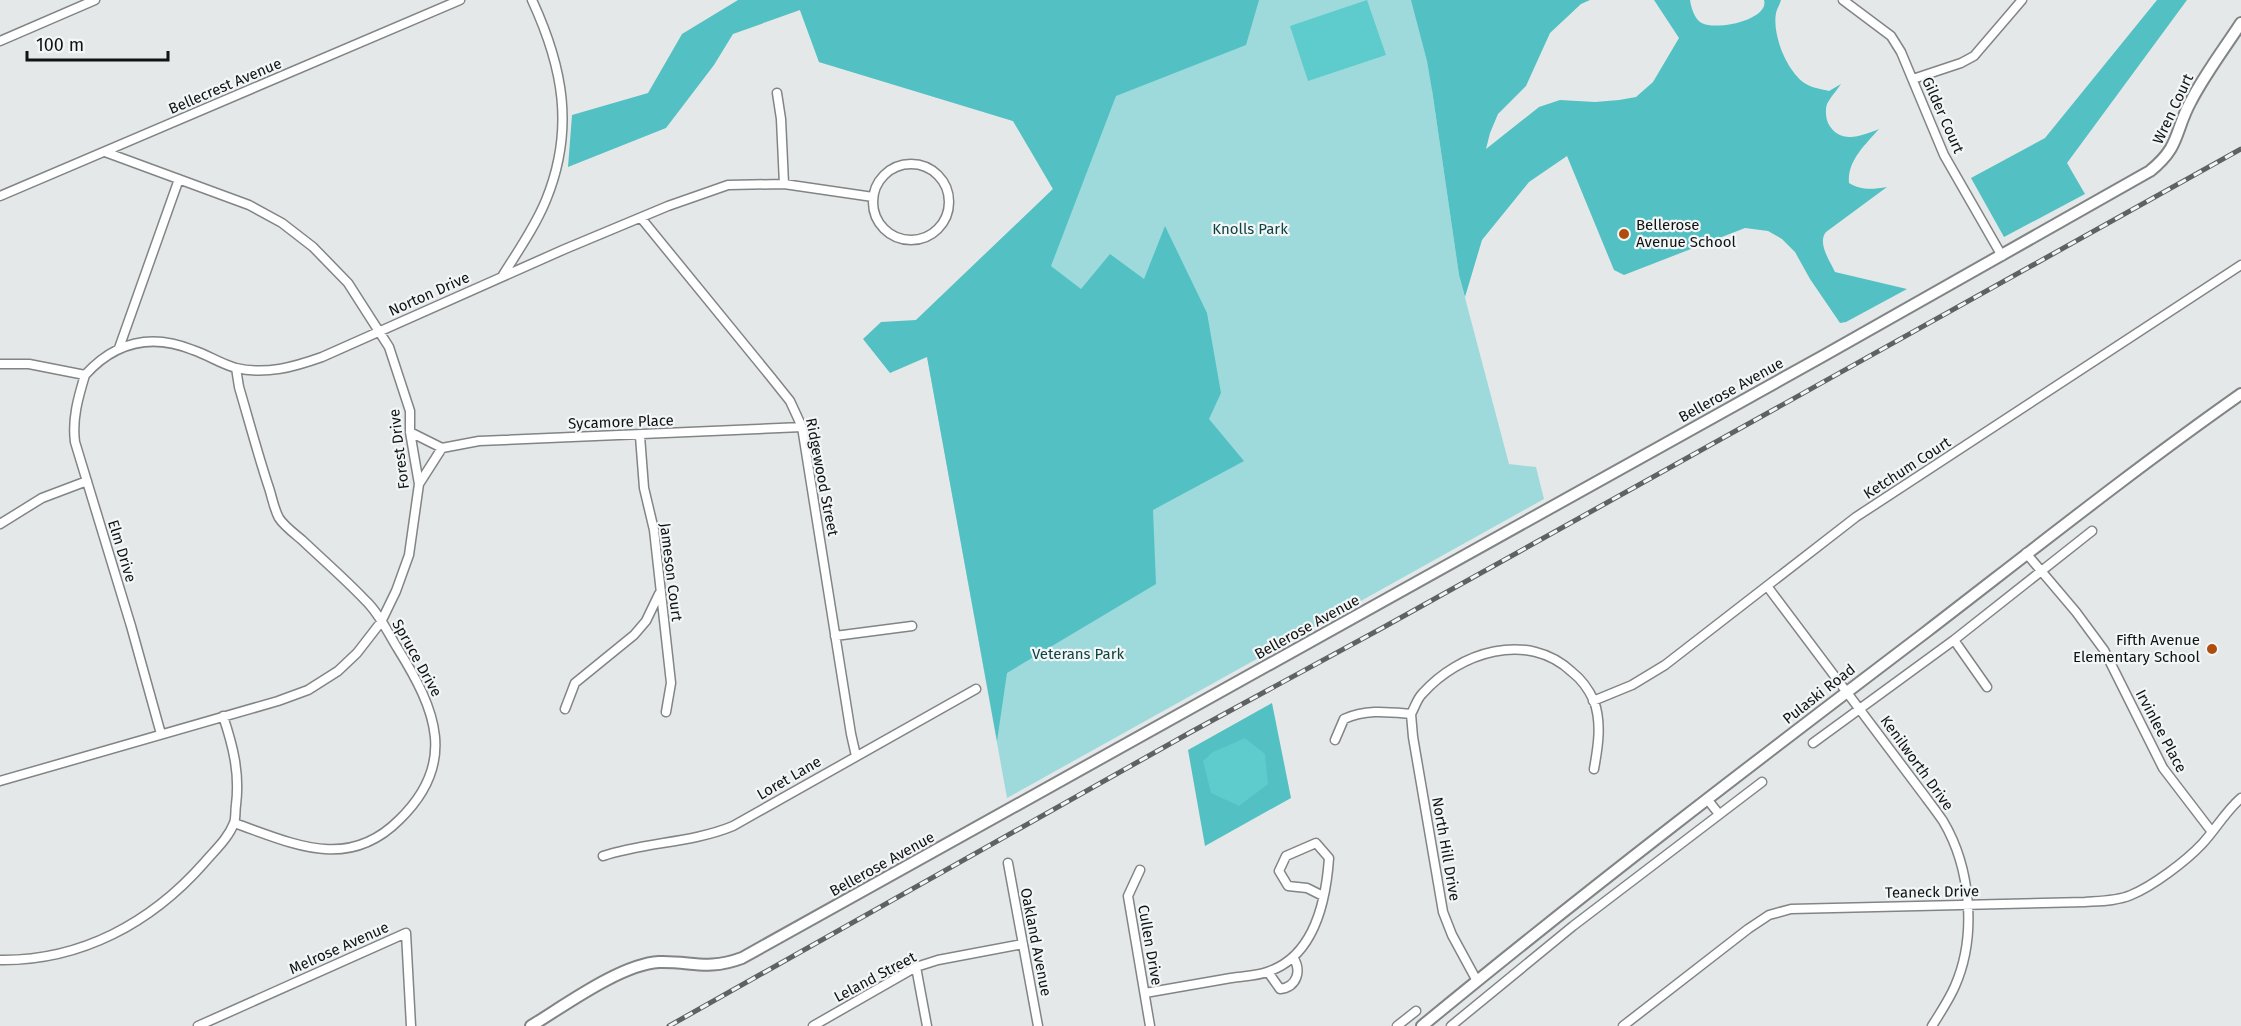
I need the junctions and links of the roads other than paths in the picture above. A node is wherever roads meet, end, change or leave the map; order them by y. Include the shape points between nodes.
1 (95, 0) edge
2 (460, 0) edge
3 (532, 0) edge
4 (1843, 0) edge
5 (2022, 0) edge
6 (2241, 23) edge
7 (0, 41) edge
8 (1912, 79) junction
9 (777, 93) dead end
10 (105, 152) junction
11 (179, 179) junction
12 (784, 184) junction
13 (0, 196) edge
14 (873, 197) junction
15 (2084, 209) joint
16 (641, 218) junction
17 (2002, 256) junction
18 (2241, 265) edge
19 (503, 276) junction
20 (379, 331) junction
21 (119, 348) junction
22 (0, 364) edge
23 (236, 368) junction
24 (85, 375) junction
25 (2241, 394) edge
26 (802, 427) junction
27 (410, 432) junction
28 (640, 436) junction
29 (442, 448) junction
30 (87, 481) junction
31 (419, 484) junction
32 (0, 524) edge
33 (2092, 531) dead end
34 (2026, 553) junction
35 (2040, 570) junction
36 (1767, 586) junction
37 (660, 594) junction
38 (381, 622) junction
39 (912, 626) dead end
40 (835, 636) junction
41 (1954, 640) junction
42 (1987, 687) dead end
43 (976, 689) dead end
44 (1847, 692) junction
45 (1593, 701) junction
46 (1860, 708) junction
47 (565, 709) dead end
48 (666, 711) dead end
49 (1411, 714) junction
50 (223, 716) junction
51 (160, 734) junction
52 (1335, 740) dead end
53 (1813, 743) dead end
54 (856, 756) junction
55 (1594, 769) dead end
56 (0, 781) edge
57 (1762, 782) dead end
58 (2241, 798) edge
59 (1707, 799) junction
60 (1719, 814) junction
61 (234, 823) junction
62 (2212, 832) junction
63 (603, 856) dead end
64 (1008, 863) dead end
65 (1140, 870) dead end
66 (1323, 896) junction
67 (1968, 905) junction
68 (1561, 912) junction
69 (1573, 926) junction
70 (1023, 944) junction
71 (1293, 957) junction
72 (0, 960) edge
73 (916, 967) junction
74 (1268, 972) junction
75 (1477, 981) junction
76 (1145, 993) junction
77 (1416, 1011) dead end
78 (198, 1026) edge
79 (411, 1026) edge
80 (531, 1026) edge
81 (814, 1026) edge
82 (927, 1026) edge
83 (1038, 1026) edge
84 (1150, 1026) edge
85 (1397, 1026) edge
86 (1422, 1026) edge
87 (1450, 1026) edge
88 (1623, 1026) edge
89 (1932, 1026) edge

1 - 7 street
2 - 10 street, Bellecrest Avenue
3 - 19 street via 552,52 564,119 556,172 546,201
4 - 8 street, Gilder Court via 1891,36
5 - 8 street via 1974,56
6 - 15 street, Wren Court via 2200,83 2166,158
8 - 17 street, Gilder Court via 1944,155
9 - 12 street
10 - 11 street, Forest Drive
10 - 13 street, Bellecrest Avenue
11 - 20 street, Forest Drive via 249,205 299,235 348,283
11 - 21 street
12 - 14 street, Norton Drive
12 - 16 street, Norton Drive via 728,185
14 - 14 street via 886,174 910,164 923,166 940,177 949,194 950,207 939,229 924,238 906,240 894,237 877,220
15 - 17 street, Bellerose Avenue
16 - 19 street, Norton Drive
16 - 26 street, Ridgewood Street via 770,376 790,402
17 - 80 street, Bellerose Avenue via 742,958 723,965 659,962 637,966
18 - 36 street, Ketchum Court via 1856,517
19 - 20 street, Norton Drive
20 - 23 street, Norton Drive via 296,366 275,370
20 - 27 street, Forest Drive via 389,347 410,411
21 - 23 street, Norton Drive via 139,342 175,344
21 - 24 street, Norton Drive
22 - 24 street via 28,364
23 - 38 street, Spruce Drive via 280,519 368,602
24 - 30 street, Elm Drive via 73,426
25 - 34 street, Pulaski Road
26 - 28 street, Sycamore Place
26 - 40 street, Ridgewood Street
27 - 29 street
27 - 31 street, Forest Drive
28 - 29 street, Sycamore Place via 479,441
28 - 37 street, Jameson Court
29 - 31 street
30 - 32 street via 42,498
30 - 51 street, Elm Drive
31 - 38 street, Forest Drive via 409,555
33 - 35 street
34 - 35 street, Irvinlee Place
34 - 44 street, Pulaski Road
35 - 41 street
35 - 62 street, Irvinlee Place via 2104,650 2163,768
36 - 44 street, Kenilworth Drive
36 - 45 street, Ketchum Court via 1665,665 1632,685
37 - 47 street via 634,635 575,683
37 - 48 street, Jameson Court via 671,683
38 - 50 street, Forest Drive via 357,653 308,690
38 - 61 street, Spruce Drive via 426,699 435,728 432,774 422,796 392,828 360,845 338,849 303,847
39 - 40 street
40 - 54 street, Ridgewood Street
41 - 42 street
41 - 46 street
43 - 54 street, Loret Lane
44 - 46 street, Kenilworth Drive
44 - 59 street, Pulaski Road
45 - 49 street via 1576,675 1553,658 1521,648 1503,649 1480,654 1437,679 1420,695
45 - 55 street via 1599,741
46 - 53 street
46 - 67 street, Kenilworth Drive via 1943,822 1958,857
49 - 52 street via 1356,713 1344,719
49 - 75 street, North Hill Drive via 1443,912
50 - 51 street, Forest Drive
50 - 61 street via 236,761
51 - 56 street, Forest Drive
54 - 63 street, Loret Lane via 716,833
57 - 60 street
58 - 62 street, Teaneck Drive
59 - 60 street
59 - 68 street, Pulaski Road
60 - 69 street
61 - 72 street via 222,843 184,885 128,928 73,950
62 - 67 street, Teaneck Drive via 2178,864 2130,896 2085,902
64 - 70 street, Oakland Avenue
65 - 76 street, Cullen Drive via 1128,896
66 - 66 street via 1329,858 1316,843 1286,856 1279,871 1288,886 1307,888
66 - 71 street via 1318,918
67 - 88 street, Teaneck Drive via 1791,909 1769,915
67 - 89 street, Kenilworth Drive via 1964,958 1955,986
68 - 69 street
68 - 75 street, Pulaski Road
69 - 87 street
70 - 73 street, Leland Street
70 - 83 street, Oakland Avenue
71 - 74 street
71 - 74 street via 1298,974 1288,988 1277,987
73 - 81 street, Leland Street
73 - 82 street
74 - 76 street
75 - 86 street, Pulaski Road
76 - 84 street, Cullen Drive
77 - 85 street
78 - 79 street, Melrose Avenue via 406,933

